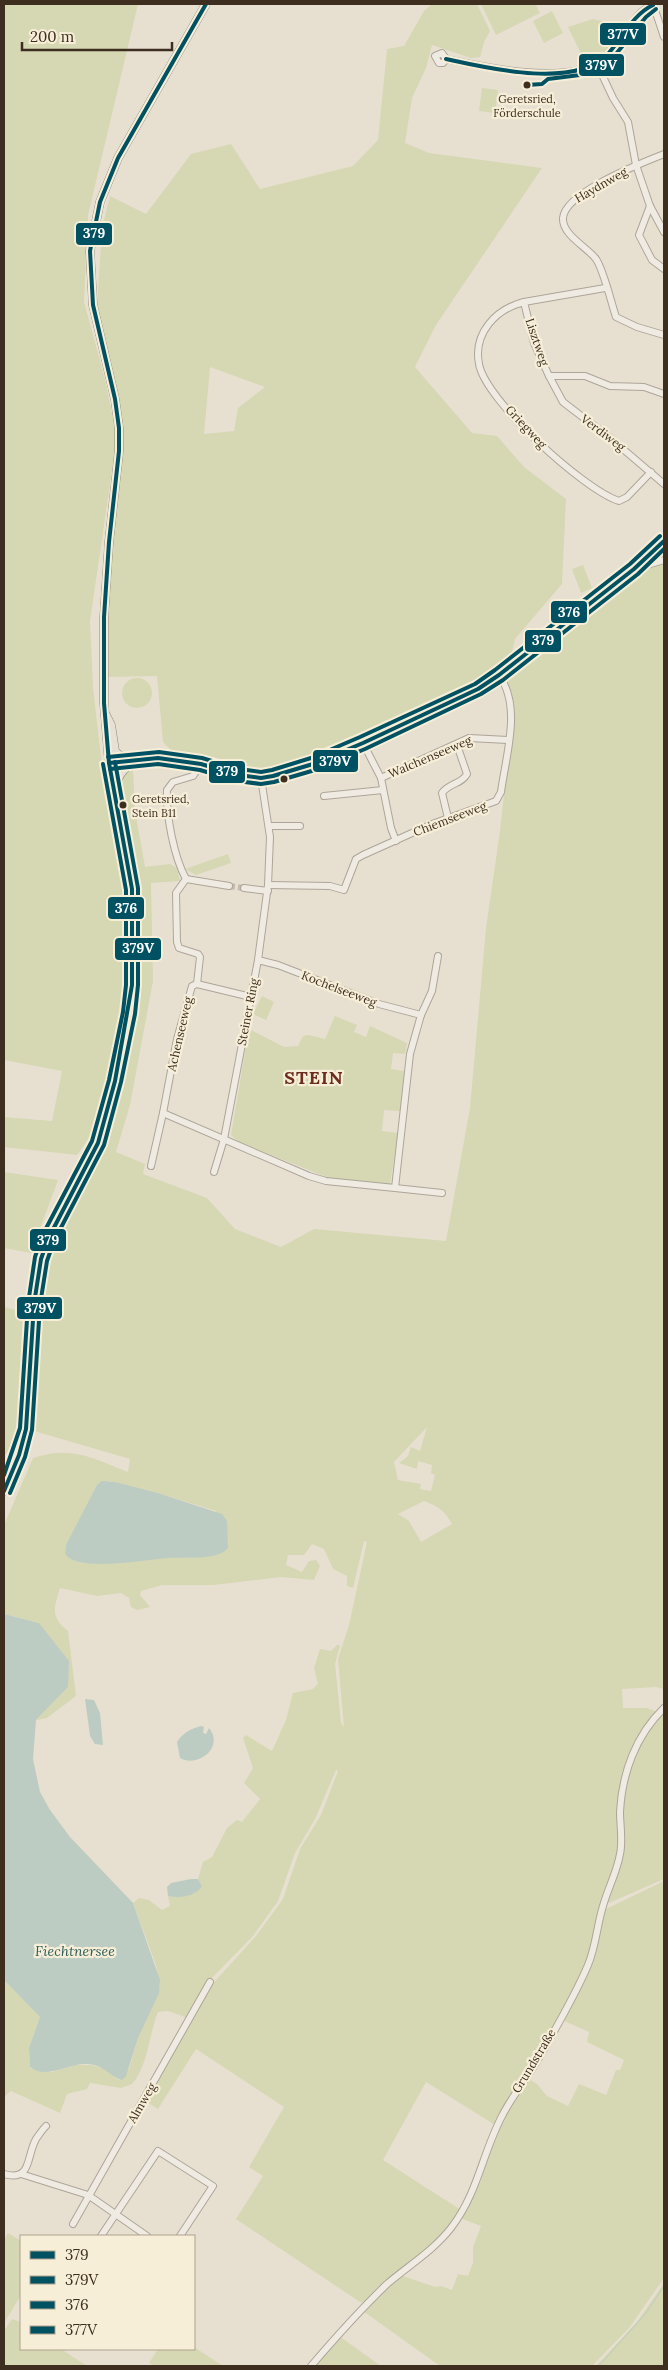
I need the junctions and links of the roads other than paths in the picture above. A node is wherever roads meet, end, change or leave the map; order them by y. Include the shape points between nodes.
1 (206, 4) edge
2 (653, 5) edge
3 (664, 37) edge
4 (446, 59) dead end
5 (597, 64) junction
6 (664, 154) edge
7 (636, 165) junction
8 (650, 206) junction
9 (664, 232) edge
10 (664, 269) edge
11 (606, 288) junction
12 (524, 302) junction
13 (664, 335) edge
14 (549, 376) junction
15 (664, 394) edge
16 (651, 472) junction
17 (664, 484) edge
18 (663, 546) edge
19 (664, 560) edge
20 (634, 570) junction
21 (500, 675) junction
22 (104, 712) junction
23 (508, 740) junction
24 (363, 743) junction
25 (457, 745) junction
26 (142, 760) junction
27 (109, 763) junction
28 (201, 764) junction
29 (261, 778) junction
30 (381, 778) junction
31 (383, 790) junction
32 (114, 792) junction
33 (324, 796) dead end
34 (448, 818) junction
35 (269, 826) junction
36 (300, 826) dead end
37 (396, 841) junction
38 (186, 879) junction
39 (229, 886) tunnel mouth
40 (244, 888) tunnel mouth
41 (268, 888) junction
42 (438, 956) dead end
43 (258, 960) junction
44 (197, 984) junction
45 (251, 997) junction
46 (420, 1015) junction
47 (163, 1113) junction
48 (224, 1139) junction
49 (151, 1166) dead end
50 (214, 1172) dead end
51 (395, 1188) junction
52 (442, 1193) dead end
53 (4, 1491) edge
54 (664, 1708) edge
55 (210, 1982) dead end
56 (46, 2126) dead end
57 (4, 2174) edge
58 (21, 2174) junction
59 (88, 2195) junction
60 (115, 2214) junction
61 (73, 2224) dead end
62 (102, 2235) edge
63 (146, 2235) edge
64 (181, 2235) edge
65 (311, 2366) edge

1 - 22 main road via 114,166 100,202 90,251 94,305 115,399 120,451 104,617
2 - 3 street
2 - 5 street via 643,11 623,39
4 - 5 street via 488,68 545,73 569,73
5 - 7 street via 612,98 628,122
6 - 7 street, Haydnweg
7 - 8 street
7 - 11 street, Haydnweg via 576,197 567,206 563,219 566,229 596,259
8 - 9 street
8 - 10 street via 639,235 652,260
11 - 12 street, Lisztweg
11 - 13 street, Haydnweg via 616,317
12 - 14 street, Lisztweg via 534,343
12 - 16 street, Griegweg via 498,312 484,329 479,364 489,385 533,437 609,498 619,501 627,497
14 - 15 street, Lisztweg via 585,376 610,386 644,387
14 - 16 street, Verdiweg via 563,402
16 - 17 street, Verdiweg
18 - 20 street
19 - 20 street
20 - 21 street
21 - 23 street, Chiemseeweg via 511,697
21 - 24 street via 478,689
22 - 26 main road via 111,725 115,751 120,756
22 - 27 main road
23 - 25 street, Walchenseeweg via 475,737
23 - 34 street, Chiemseeweg via 499,798
24 - 29 street via 304,768
24 - 30 street
25 - 30 street, Walchenseeweg
25 - 34 street via 467,774 464,780 442,793
26 - 27 main road
26 - 28 street via 158,758
26 - 32 main road via 124,768
27 - 32 main road
28 - 29 street
28 - 38 street via 193,776 173,782 167,790 178,860
29 - 35 street, Steiner Ring
30 - 31 street
31 - 33 street, Walchenseeweg
31 - 37 street
32 - 53 main road via 132,889 129,1013 116,1082 98,1143 48,1239 41,1259 34,1304 26,1430
34 - 37 street, Chiemseeweg
35 - 36 street
35 - 41 street, Steiner Ring
37 - 41 street, Chiemseeweg via 356,858 344,890 330,886
38 - 39 street
38 - 44 street via 176,893 177,942 179,948 200,957
40 - 41 street
41 - 43 street, Steiner Ring
42 - 46 street via 432,991
43 - 45 street, Steiner Ring
43 - 46 street, Kochelseeweg via 379,1004
44 - 45 street, Achenseeweg
44 - 47 street, Achenseeweg via 192,986 180,1030
45 - 48 street, Steiner Ring
46 - 51 street via 410,1054
47 - 48 street
47 - 49 street, Achenseeweg
48 - 50 street, Steiner Ring
48 - 51 street via 326,1181
51 - 52 street
54 - 65 street, Grundstraße via 646,1729 625,1773 621,1795 620,1854 588,1964 536,2062 501,2117 472,2193 442,2238 381,2291
55 - 59 street, Almweg
56 - 58 street
57 - 58 street via 14,2177
58 - 59 street
59 - 60 street
59 - 61 street, Almweg
60 - 62 street
60 - 63 street
60 - 64 street via 158,2151 213,2186

